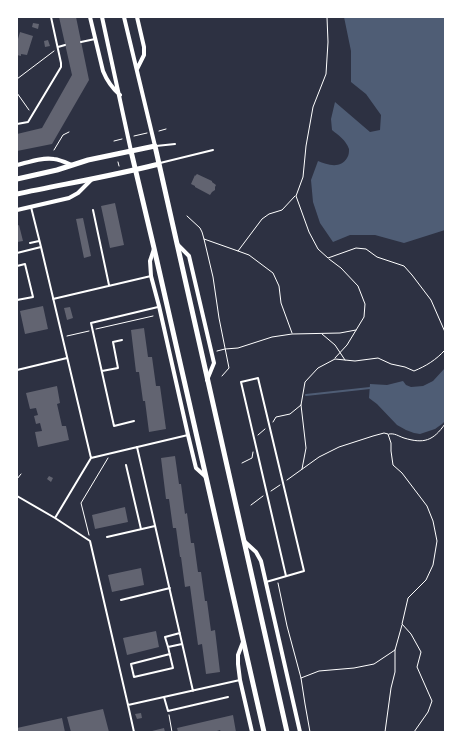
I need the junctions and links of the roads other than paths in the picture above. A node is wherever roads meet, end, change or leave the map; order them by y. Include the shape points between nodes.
1 (51, 17) edge
2 (90, 17) edge
3 (102, 17) edge
4 (124, 17) edge
5 (137, 17) edge
6 (95, 39) junction
7 (81, 42) dead end
8 (65, 45) dead end
9 (58, 47) junction
10 (137, 70) junction
11 (120, 96) junction
12 (17, 124) edge
13 (175, 144) dead end
14 (155, 146) junction
15 (213, 150) dead end
16 (131, 151) junction
17 (159, 164) junction
18 (17, 165) edge
19 (73, 165) junction
20 (135, 170) junction
21 (17, 179) edge
22 (93, 179) junction
23 (17, 194) edge
24 (31, 207) junction
25 (17, 210) edge
26 (92, 210) dead end
27 (39, 241) junction
28 (30, 243) dead end
29 (176, 243) junction
30 (41, 247) junction
31 (154, 248) junction
32 (17, 253) edge
33 (17, 266) edge
34 (151, 276) junction
35 (110, 285) junction
36 (53, 299) junction
37 (17, 300) edge
38 (159, 306) junction
39 (122, 340) dead end
40 (67, 358) junction
41 (17, 370) edge
42 (102, 372) junction
43 (207, 381) junction
44 (134, 421) dead end
45 (188, 436) junction
46 (137, 447) junction
47 (91, 458) junction
48 (126, 465) dead end
49 (206, 477) junction
50 (17, 496) edge
51 (55, 518) junction
52 (155, 526) junction
53 (141, 529) junction
54 (107, 537) dead end
55 (243, 540) junction
56 (286, 576) junction
57 (266, 583) junction
58 (170, 588) junction
59 (121, 600) dead end
60 (180, 633) junction
61 (244, 642) junction
62 (182, 644) junction
63 (168, 647) junction
64 (170, 654) junction
65 (240, 680) junction
66 (193, 691) junction
67 (164, 697) junction
68 (228, 697) dead end
69 (128, 705) junction
70 (134, 732) edge
71 (252, 732) edge
72 (264, 732) edge
73 (287, 732) edge
74 (300, 732) edge

1 - 9 lane
2 - 6 street
3 - 11 street
4 - 10 street
5 - 10 street via 144,55
6 - 7 lane
6 - 11 street via 102,71 111,87
8 - 9 lane
9 - 12 lane via 61,67 28,122
10 - 14 street
11 - 16 street
13 - 14 lane
14 - 16 street
14 - 17 street
15 - 17 lane
16 - 19 street
16 - 20 street
17 - 20 street
17 - 29 street
18 - 19 street via 49,159
19 - 21 street
20 - 22 street
20 - 31 street
22 - 23 street
22 - 24 street via 69,198
24 - 25 street
24 - 27 lane
26 - 35 lane
27 - 28 lane
27 - 30 lane
29 - 43 street
29 - 43 street via 189,256 214,363
30 - 32 lane
30 - 36 lane
31 - 34 street via 150,261
31 - 49 street
33 - 37 lane via 25,264 33,297
34 - 35 lane
34 - 38 street
35 - 36 lane
36 - 40 lane
38 - 42 lane via 91,323
38 - 45 street
39 - 42 lane via 113,342 118,368
40 - 41 lane
40 - 47 lane
42 - 44 lane via 114,426
43 - 55 street
45 - 46 lane
45 - 49 street via 196,468
46 - 47 lane
46 - 52 lane
47 - 51 lane
48 - 53 lane
49 - 61 street
50 - 51 lane
51 - 69 lane via 90,541
52 - 53 lane
52 - 58 lane
53 - 54 lane
55 - 57 street via 259,557
55 - 73 street
56 - 56 lane via 304,571 258,378 241,382
56 - 57 lane
57 - 74 street
58 - 59 lane
58 - 60 lane
60 - 62 lane
60 - 63 lane via 165,637
61 - 65 street via 238,655
61 - 72 street
62 - 63 lane
62 - 66 lane
63 - 64 lane
64 - 64 lane via 173,668 134,677 131,664
65 - 66 lane
65 - 71 street
66 - 67 lane
67 - 68 lane via 168,710
67 - 69 lane
69 - 70 lane

